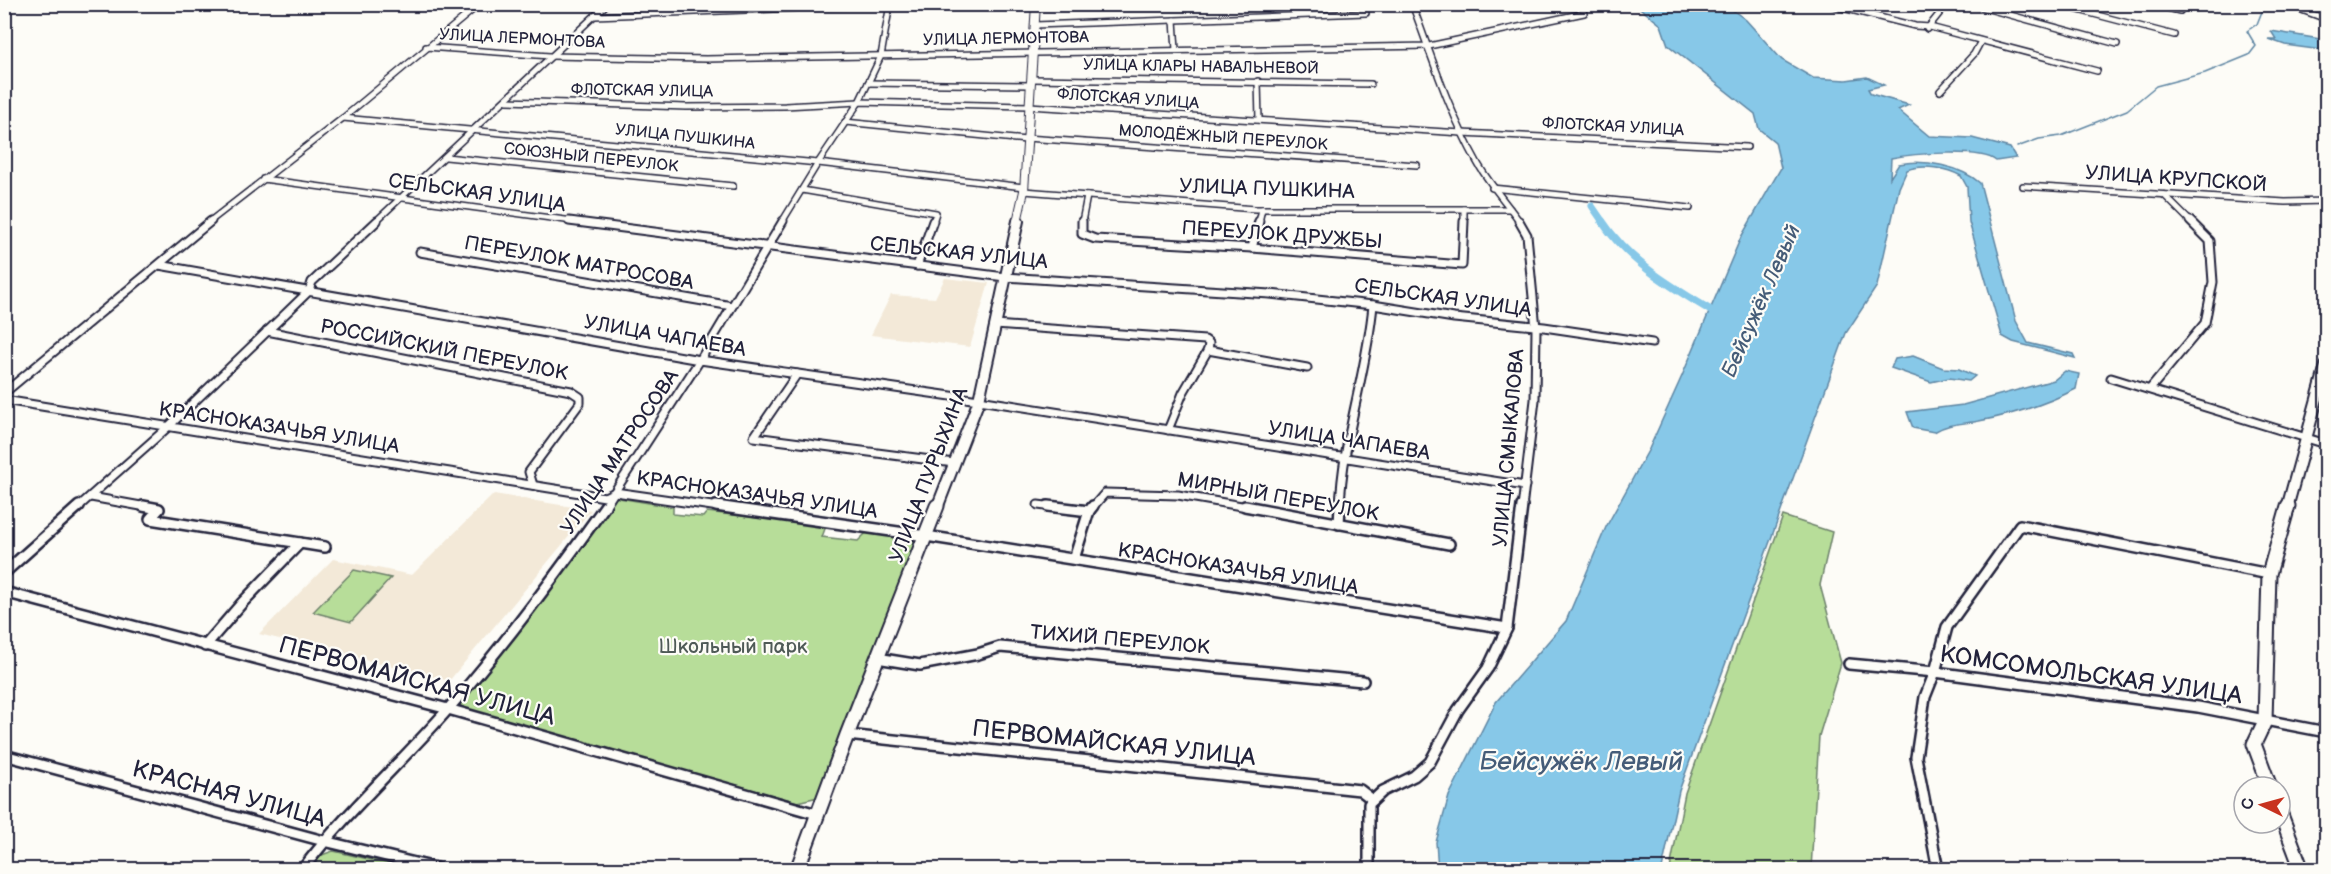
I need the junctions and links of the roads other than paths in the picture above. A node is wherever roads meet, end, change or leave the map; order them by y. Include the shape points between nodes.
1 (480, 4) edge
2 (607, 4) edge
3 (899, 4) edge
4 (1036, 4) edge
5 (1412, 4) edge
6 (1827, 4) edge
7 (1947, 4) edge
8 (1970, 4) edge
9 (2055, 4) edge
10 (2150, 4) edge
11 (890, 5) edge
12 (2299, 9) dead end
13 (2181, 11) dead end
14 (1366, 13) dead end
15 (1584, 13) dead end
16 (595, 16) junction
17 (2326, 19) edge
18 (1174, 20) junction
19 (1035, 25) junction
20 (1928, 28) junction
21 (2174, 35) dead end
22 (1982, 41) junction
23 (2117, 44) dead end
24 (426, 46) junction
25 (1429, 46) junction
26 (1176, 50) junction
27 (1034, 52) junction
28 (550, 56) junction
29 (881, 56) junction
30 (2097, 71) dead end
31 (1258, 81) junction
32 (1031, 82) junction
33 (868, 83) junction
34 (1371, 84) dead end
35 (1940, 92) dead end
36 (507, 102) junction
37 (859, 102) junction
38 (1029, 106) junction
39 (343, 118) junction
40 (1259, 120) junction
41 (845, 122) junction
42 (475, 130) junction
43 (1462, 133) junction
44 (1026, 139) junction
45 (1747, 147) dead end
46 (446, 157) junction
47 (818, 164) junction
48 (1417, 165) dead end
49 (263, 179) junction
50 (733, 186) dead end
51 (2023, 186) dead end
52 (1492, 188) junction
53 (1024, 189) junction
54 (802, 190) junction
55 (2164, 195) junction
56 (1087, 196) junction
57 (400, 199) junction
58 (2326, 201) edge
59 (1690, 208) dead end
60 (1262, 209) junction
61 (1464, 209) junction
62 (1510, 209) junction
63 (766, 248) junction
64 (1252, 248) junction
65 (420, 252) dead end
66 (159, 265) junction
67 (917, 266) junction
68 (1005, 277) junction
69 (309, 291) junction
70 (1373, 305) junction
71 (732, 306) junction
72 (995, 326) junction
73 (1536, 328) junction
74 (267, 331) junction
75 (1652, 343) dead end
76 (1208, 350) junction
77 (700, 360) junction
78 (2326, 366) edge
79 (1307, 368) dead end
80 (797, 374) junction
81 (2111, 378) dead end
82 (2150, 389) junction
83 (4, 393) edge
84 (4, 400) edge
85 (979, 400) junction
86 (168, 427) junction
87 (1168, 430) junction
88 (2307, 439) junction
89 (2326, 444) edge
90 (1345, 457) junction
91 (954, 463) junction
92 (533, 485) junction
93 (1525, 486) junction
94 (615, 492) junction
95 (91, 496) junction
96 (1038, 505) dead end
97 (1089, 511) junction
98 (1340, 524) junction
99 (926, 536) junction
100 (300, 543) junction
101 (1449, 544) dead end
102 (325, 547) dead end
103 (1074, 559) junction
104 (4, 573) edge
105 (2269, 574) junction
106 (4, 592) edge
107 (1507, 628) junction
108 (205, 646) junction
109 (877, 658) junction
110 (1849, 664) dead end
111 (1935, 672) junction
112 (1363, 681) dead end
113 (448, 709) junction
114 (2265, 721) junction
115 (2326, 732) edge
116 (847, 735) junction
117 (4, 755) edge
118 (2266, 775) edge
119 (1373, 800) junction
120 (817, 814) junction
121 (2289, 835) edge
122 (324, 841) junction
123 (302, 870) edge
124 (444, 870) edge
125 (797, 870) edge
126 (1369, 870) edge
127 (1938, 870) edge
128 (2302, 870) edge

1 - 24 street
2 - 16 street
3 - 11 street
4 - 19 street, УЛИЦА ПУРЫХИНА
5 - 25 street, УЛИЦА СМЫКАЛОВА
6 - 20 street
7 - 20 street
8 - 23 street
9 - 21 street
10 - 13 street
11 - 16 street
11 - 29 street, УЛИЦА МАТРОСОВА
12 - 17 street
14 - 18 street
15 - 25 street, УЛИЦА ЛЕРМОНТОВА
16 - 28 street
18 - 19 street
18 - 26 street
19 - 27 street, УЛИЦА ПУРЫХИНА
20 - 22 street
22 - 30 street
22 - 35 street
24 - 28 street, УЛИЦА ЛЕРМОНТОВА
24 - 39 street
25 - 26 street, УЛИЦА ЛЕРМОНТОВА
25 - 43 street, УЛИЦА СМЫКАЛОВА
26 - 27 street, УЛИЦА ЛЕРМОНТОВА
27 - 29 street, УЛИЦА ЛЕРМОНТОВА
27 - 32 street, УЛИЦА ПУРЫХИНА
28 - 29 street, УЛИЦА ЛЕРМОНТОВА via 706,59
28 - 36 street
29 - 33 street, УЛИЦА МАТРОСОВА
31 - 32 street, УЛИЦА КЛАРЫ НАВАЛЬНЕВОЙ
31 - 34 street, УЛИЦА КЛАРЫ НАВАЛЬНЕВОЙ
31 - 40 street
32 - 33 street, УЛИЦА КЛАРЫ НАВАЛЬНЕВОЙ
32 - 38 street, УЛИЦА ПУРЫХИНА
33 - 37 street, УЛИЦА МАТРОСОВА
36 - 37 street, ФЛОТСКАЯ УЛИЦА via 686,107
36 - 42 street
37 - 38 street, ФЛОТСКАЯ УЛИЦА
37 - 41 street, УЛИЦА МАТРОСОВА
38 - 40 street, ФЛОТСКАЯ УЛИЦА
38 - 44 street, УЛИЦА ПУРЫХИНА
39 - 42 street, УЛИЦА ПУШКИНА
39 - 49 street
40 - 43 street, ФЛОТСКАЯ УЛИЦА
41 - 44 street, МОЛОДЁЖНЫЙ ПЕРЕУЛОК
41 - 47 street, УЛИЦА МАТРОСОВА
42 - 46 street
42 - 47 street, УЛИЦА ПУШКИНА
43 - 45 street, ФЛОТСКАЯ УЛИЦА
43 - 52 street, УЛИЦА СМЫКАЛОВА
44 - 48 street, МОЛОДЁЖНЫЙ ПЕРЕУЛОК
44 - 53 street, УЛИЦА ПУРЫХИНА
46 - 50 street, СОЮЗНЫЙ ПЕРЕУЛОК
46 - 57 street
47 - 53 street, УЛИЦА ПУШКИНА
47 - 54 street, УЛИЦА МАТРОСОВА
49 - 57 street, СЕЛЬСКАЯ УЛИЦА
49 - 66 street
51 - 55 street, УЛИЦА КРУПСКОЙ
52 - 59 street
52 - 62 street, УЛИЦА СМЫКАЛОВА
53 - 56 street, УЛИЦА ПУШКИНА
53 - 68 street, УЛИЦА ПУРЫХИНА
54 - 63 street, УЛИЦА МАТРОСОВА
54 - 67 street via 936,213
55 - 58 street, УЛИЦА КРУПСКОЙ
55 - 82 street via 2210,241 2213,282 2205,323
56 - 60 street, УЛИЦА ПУШКИНА
56 - 64 street, ПЕРЕУЛОК ДРУЖБЫ via 1081,228 1087,238
57 - 63 street, СЕЛЬСКАЯ УЛИЦА
57 - 69 street via 312,282
60 - 61 street, УЛИЦА ПУШКИНА
60 - 64 street
61 - 62 street, УЛИЦА ПУШКИНА
61 - 64 street, ПЕРЕУЛОК ДРУЖБЫ via 1462,265
62 - 73 street, УЛИЦА СМЫКАЛОВА via 1527,235
63 - 67 street, СЕЛЬСКАЯ УЛИЦА
63 - 71 street, УЛИЦА МАТРОСОВА
65 - 71 street, ПЕРЕУЛОК МАТРОСОВА
66 - 69 street, УЛИЦА ЧАПАЕВА
66 - 83 street
67 - 68 street, СЕЛЬСКАЯ УЛИЦА
68 - 70 street, СЕЛЬСКАЯ УЛИЦА via 1270,294
68 - 72 street, УЛИЦА ПУРЫХИНА
69 - 74 street
69 - 77 street, УЛИЦА ЧАПАЕВА
70 - 73 street, СЕЛЬСКАЯ УЛИЦА
70 - 90 street via 1365,371
71 - 77 street, УЛИЦА МАТРОСОВА
72 - 76 street via 1205,340
72 - 85 street, УЛИЦА ПУРЫХИНА
73 - 75 street, СЕЛЬСКАЯ УЛИЦА
73 - 93 street, УЛИЦА СМЫКАЛОВА via 1535,400
74 - 86 street
74 - 92 street, РОССИЙСКИЙ ПЕРЕУЛОК via 571,391 580,396 580,403 529,471
76 - 79 street
76 - 87 street via 1183,393
77 - 80 street, УЛИЦА ЧАПАЕВА
77 - 94 street, УЛИЦА МАТРОСОВА
78 - 88 street
80 - 85 street, УЛИЦА ЧАПАЕВА
80 - 91 street via 754,437
81 - 82 street
82 - 88 street
84 - 86 street, КРАСНОКАЗАЧЬЯ УЛИЦА
85 - 87 street, УЛИЦА ЧАПАЕВА
85 - 91 street, УЛИЦА ПУРЫХИНА
86 - 92 street, КРАСНОКАЗАЧЬЯ УЛИЦА
86 - 95 street
87 - 90 street, УЛИЦА ЧАПАЕВА
88 - 89 street
88 - 105 street
90 - 93 street, УЛИЦА ЧАПАЕВА
90 - 98 street
91 - 99 street, УЛИЦА ПУРЫХИНА
92 - 94 street, КРАСНОКАЗАЧЬЯ УЛИЦА via 605,497
93 - 107 street, УЛИЦА СМЫКАЛОВА
94 - 99 street, КРАСНОКАЗАЧЬЯ УЛИЦА
94 - 113 street, УЛИЦА МАТРОСОВА via 537,601
95 - 100 street via 159,509 150,519
95 - 104 street
96 - 97 street
97 - 98 street, МИРНЫЙ ПЕРЕУЛОК via 1105,493 1178,495
97 - 103 street
98 - 101 street, МИРНЫЙ ПЕРЕУЛОК
99 - 103 street, КРАСНОКАЗАЧЬЯ УЛИЦА
99 - 109 street, УЛИЦА ПУРЫХИНА
100 - 102 street
100 - 108 street
103 - 107 street, КРАСНОКАЗАЧЬЯ УЛИЦА
105 - 111 street via 2020,525 1947,627
105 - 114 street
106 - 108 street, ПЕРВОМАЙСКАЯ УЛИЦА
107 - 119 street, УЛИЦА СМЫКАЛОВА via 1488,668 1458,710 1430,762
108 - 113 street, ПЕРВОМАЙСКАЯ УЛИЦА
109 - 112 street, ТИХИЙ ПЕРЕУЛОК via 920,665 1000,647
109 - 116 street, УЛИЦА ПУРЫХИНА
110 - 111 street, КОМСОМОЛЬСКАЯ УЛИЦА
111 - 114 street, КОМСОМОЛЬСКАЯ УЛИЦА via 2198,707
111 - 127 street via 1925,697 1916,757
113 - 120 street, ПЕРВОМАЙСКАЯ УЛИЦА
113 - 122 street, УЛИЦА МАТРОСОВА
114 - 115 street, КОМСОМОЛЬСКАЯ УЛИЦА
114 - 118 street via 2254,744
116 - 119 street, ПЕРВОМАЙСКАЯ УЛИЦА via 1360,790
116 - 120 street, УЛИЦА ПУРЫХИНА
117 - 122 street, КРАСНАЯ УЛИЦА
119 - 126 street via 1369,804
120 - 125 street, УЛИЦА ПУРЫХИНА
121 - 128 street
122 - 123 street, УЛИЦА МАТРОСОВА
122 - 124 street, КРАСНАЯ УЛИЦА

